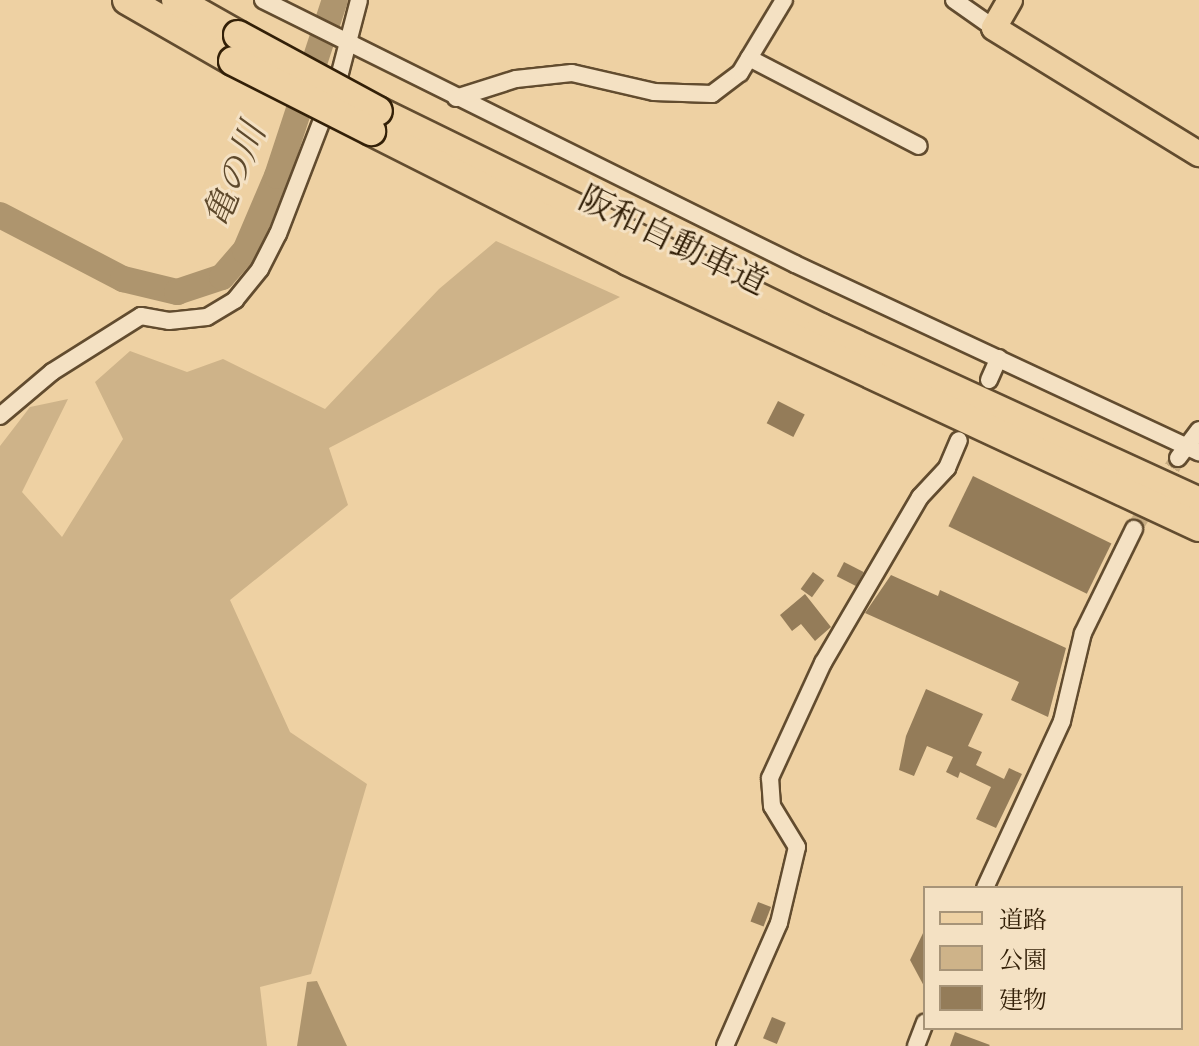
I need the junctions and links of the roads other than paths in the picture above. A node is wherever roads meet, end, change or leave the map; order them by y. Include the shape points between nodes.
1 (127, 0) edge
2 (176, 0) edge
3 (263, 0) edge
4 (359, 0) edge
5 (784, 0) edge
6 (954, 0) edge
7 (1010, 0) edge
8 (994, 28) junction
9 (345, 43) junction
10 (236, 48) junction
11 (749, 58) junction
12 (456, 98) junction
13 (374, 121) junction
14 (919, 146) dead end
15 (1199, 154) edge
16 (999, 358) junction
17 (989, 380) dead end
18 (0, 416) edge
19 (1199, 430) edge
20 (959, 440) dead end
21 (1189, 453) edge
22 (1199, 502) edge
23 (1199, 527) edge
24 (1134, 529) tunnel mouth
25 (986, 886) edge
26 (725, 1046) edge

1 - 10 highway, 阪和自動車道
2 - 10 highway, 阪和自動車道
3 - 9 street
4 - 9 street
5 - 11 street
6 - 8 street
7 - 8 main road
8 - 15 main road
9 - 12 street
9 - 18 street via 278,234 260,269 235,300 207,317 169,321 141,316 52,372
10 - 13 highway, 阪和自動車道, bridge
11 - 12 street via 740,73 712,94 654,92 572,73 516,79
11 - 14 street
12 - 16 street
13 - 22 highway, 阪和自動車道
13 - 23 highway, 阪和自動車道 via 628,261
16 - 17 street
16 - 21 street
19 - 21 street
20 - 26 street via 947,468 920,497 823,663 770,778 772,806 797,847 779,923
24 - 25 street via 1083,633 1062,721

